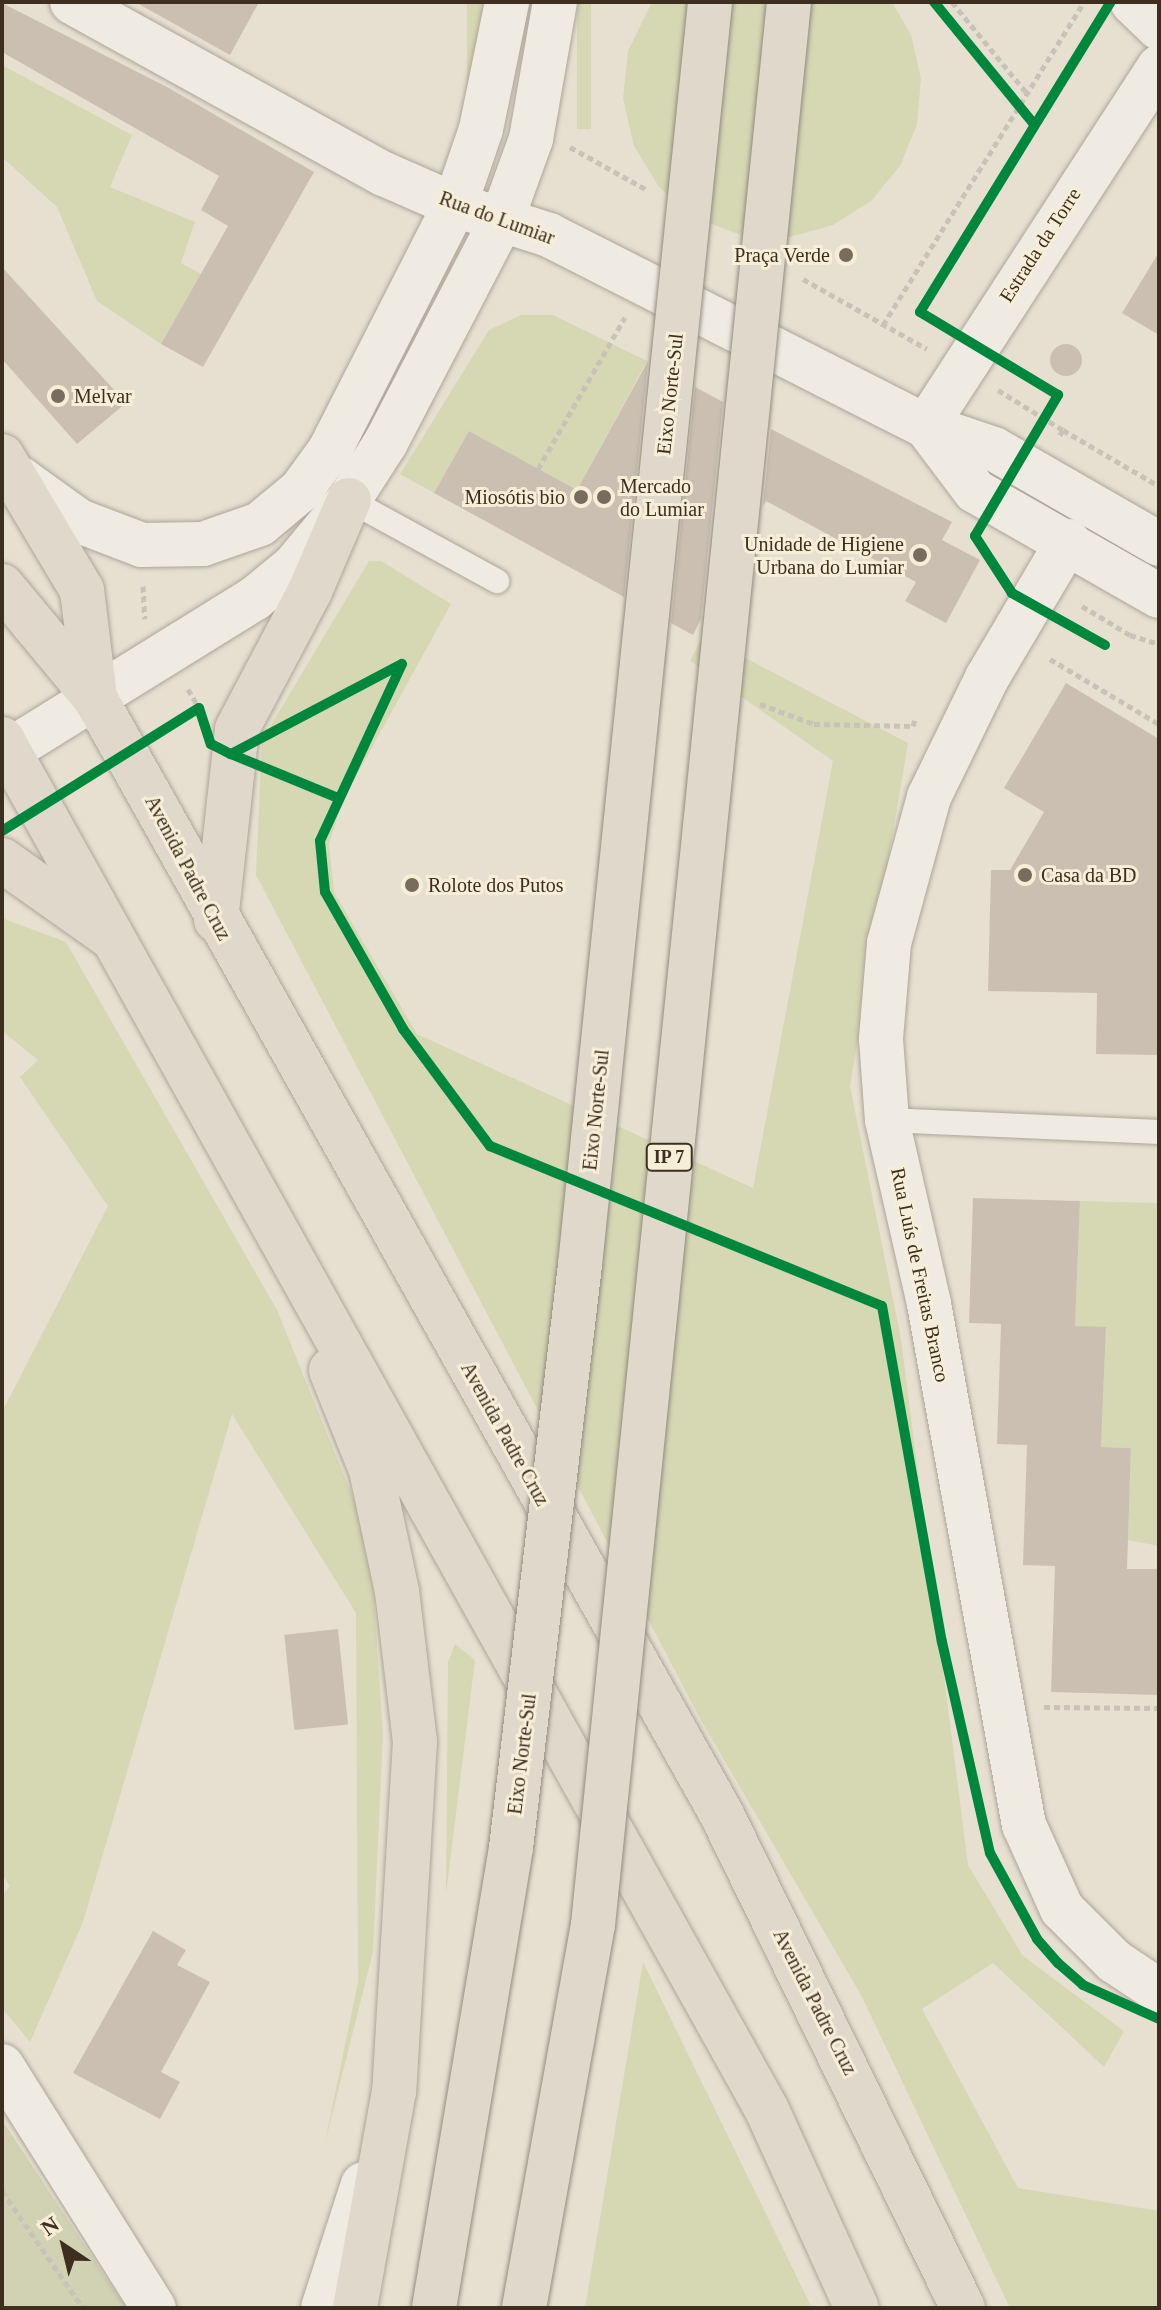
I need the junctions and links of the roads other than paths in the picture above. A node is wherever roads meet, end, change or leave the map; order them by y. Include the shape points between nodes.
1 (72, 2) edge
2 (507, 2) edge
3 (710, 2) edge
4 (789, 2) edge
5 (1132, 2) edge
6 (552, 13) edge
7 (1159, 28) edge
8 (1159, 67) edge
9 (455, 205) junction
10 (502, 219) junction
11 (926, 426) junction
12 (11, 467) edge
13 (349, 500) junction
14 (1068, 541) junction
15 (1159, 544) edge
16 (497, 581) dead end
17 (2, 586) edge
18 (1159, 596) edge
19 (95, 698) junction
20 (4, 748) edge
21 (2, 860) edge
22 (216, 920) junction
23 (117, 941) junction
24 (887, 1120) junction
25 (1159, 1132) edge
26 (266, 1204) junction
27 (1159, 1991) edge
28 (2, 2066) edge
29 (394, 2091) junction
30 (154, 2308) edge
31 (323, 2308) edge
32 (355, 2308) edge
33 (434, 2308) edge
34 (524, 2308) edge
35 (857, 2308) edge
36 (963, 2308) edge

1 - 9 street, Rua do Lumiar via 384,174
2 - 9 street via 481,129
3 - 33 highway, Eixo Norte-Sul, bridge via 580,1265 511,1848
4 - 34 highway, IP 7, bridge via 593,1925
5 - 7 street
6 - 10 street via 531,139
8 - 11 street, Estrada da Torre
9 - 10 street, Rua do Lumiar
9 - 12 street via 330,450 301,490 260,524 203,544 142,545 79,521
10 - 11 street, Rua do Lumiar via 549,235
10 - 13 street via 386,442
11 - 14 street via 975,491
11 - 15 street, Rua do Lumiar via 1017,463
12 - 19 highway via 82,590
13 - 16 lane
13 - 19 street via 267,590
13 - 22 highway via 310,591 237,729
14 - 18 street
14 - 24 street, Rua Luís de Freitas Branco via 951,746 911,848 882,991
17 - 19 highway, Avenida Padre Cruz
19 - 20 street
19 - 22 highway, Avenida Padre Cruz
20 - 23 highway
21 - 23 highway
22 - 36 highway, Avenida Padre Cruz via 722,1815
23 - 26 highway
24 - 25 lane
24 - 27 street, Rua Luís de Freitas Branco via 929,1304 1024,1825 1062,1909 1114,1961
26 - 29 highway via 371,1470 397,1591 415,1741
26 - 35 highway via 767,2110
28 - 30 street
29 - 31 street
29 - 32 highway

